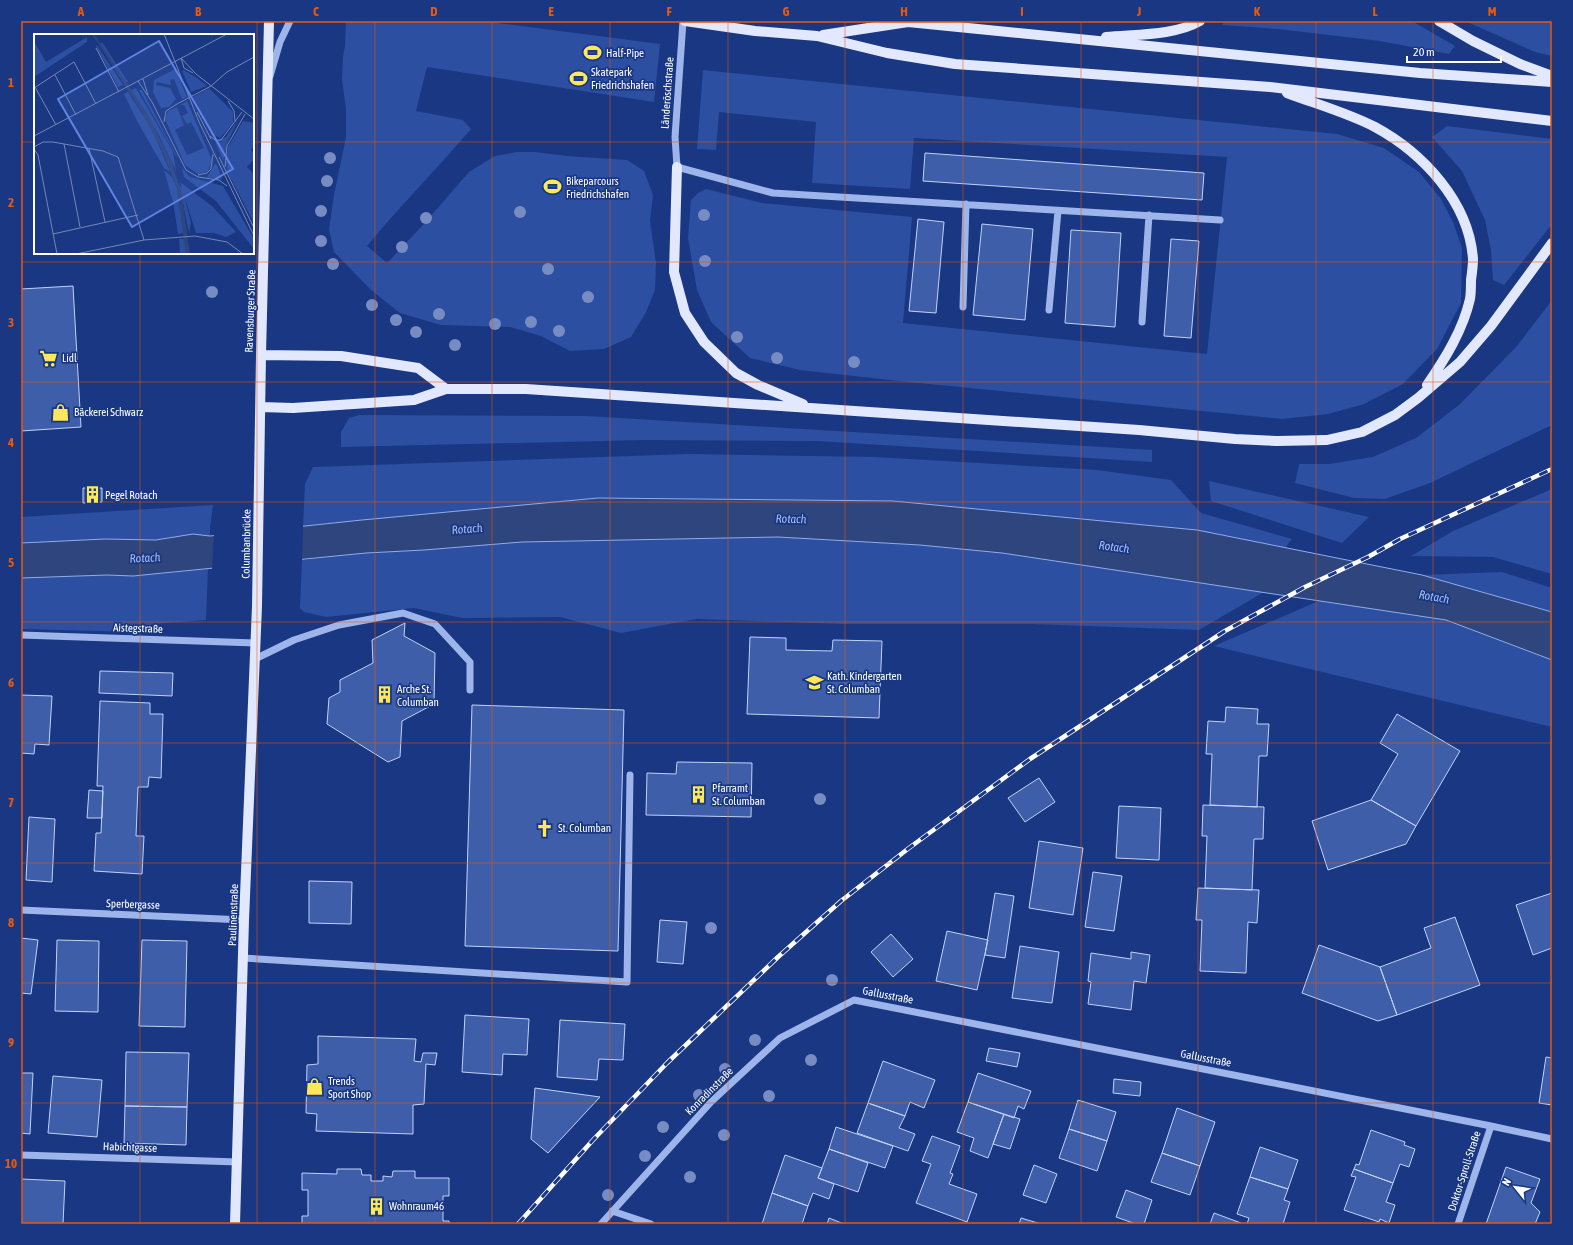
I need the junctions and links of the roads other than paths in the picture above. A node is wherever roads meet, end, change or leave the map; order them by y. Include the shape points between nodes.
1 (269, 21) edge
2 (290, 21) edge
3 (684, 21) edge
4 (1200, 21) edge
5 (1439, 21) edge
6 (817, 36) junction
7 (1086, 40) junction
8 (1552, 76) edge
9 (1552, 82) edge
10 (267, 86) junction
11 (1270, 87) junction
12 (1552, 122) edge
13 (677, 167) junction
14 (966, 204) junction
15 (1058, 211) junction
16 (1149, 215) junction
17 (1220, 220) dead end
18 (1552, 243) edge
19 (963, 307) dead end
20 (1049, 310) dead end
21 (1142, 322) dead end
22 (261, 354) junction
23 (446, 389) junction
24 (1418, 398) junction
25 (261, 407) junction
26 (810, 407) junction
27 (259, 482) joint
28 (257, 606) joint
29 (21, 635) edge
30 (255, 643) junction
31 (255, 658) junction
32 (470, 690) dead end
33 (630, 775) dead end
34 (21, 910) edge
35 (244, 920) junction
36 (243, 958) junction
37 (854, 1000) joint
38 (1491, 1126) junction
39 (1552, 1140) edge
40 (21, 1155) edge
41 (238, 1162) junction
42 (612, 1211) junction
43 (235, 1224) edge
44 (601, 1224) edge
45 (651, 1224) edge
46 (1458, 1224) edge

1 - 10 main road, Ravensburger Straße
2 - 10 street via 280,42
3 - 6 main road
3 - 13 street, Länderöschstraße via 675,138
4 - 7 main road via 1173,31
5 - 8 main road via 1520,64
6 - 7 main road via 908,22
6 - 11 main road via 887,53 955,64
7 - 9 main road via 1420,73
10 - 22 main road, Ravensburger Straße
11 - 12 main road
11 - 24 main road via 1375,127 1407,148 1434,173 1455,202 1467,228 1473,259 1470,298 1460,330 1444,361
13 - 14 street via 773,193
13 - 26 main road via 674,272 685,313 704,342 736,373
14 - 15 street
14 - 19 street
15 - 16 street
15 - 20 street
16 - 17 street
16 - 21 street
18 - 24 main road via 1491,326 1460,362
22 - 23 main road via 341,356 418,368
22 - 25 main road, Ravensburger Straße
23 - 25 main road via 414,400 293,408
23 - 26 main road via 526,389
24 - 26 main road via 1395,415 1362,432 1327,440 1284,441
25 - 27 main road, Ravensburger Straße
27 - 28 main road, Columbanbrücke
28 - 30 main road, Paulinenstraße
29 - 30 street, Aistegstraße
30 - 31 main road, Paulinenstraße
31 - 32 street via 294,640 339,624 403,613 435,624 470,662
31 - 35 main road, Paulinenstraße
33 - 36 street via 627,982
34 - 35 street, Sperbergasse
35 - 36 main road, Paulinenstraße
36 - 41 main road, Paulinenstraße
37 - 38 street, Gallusstraße
37 - 42 street, Konradinstraße via 780,1038 711,1102
38 - 39 street, Gallusstraße
38 - 46 street, Doktor-Sproll-Straße
40 - 41 street, Habichtgasse
41 - 43 main road, Paulinenstraße
42 - 44 street, Konradinstraße
42 - 45 street

